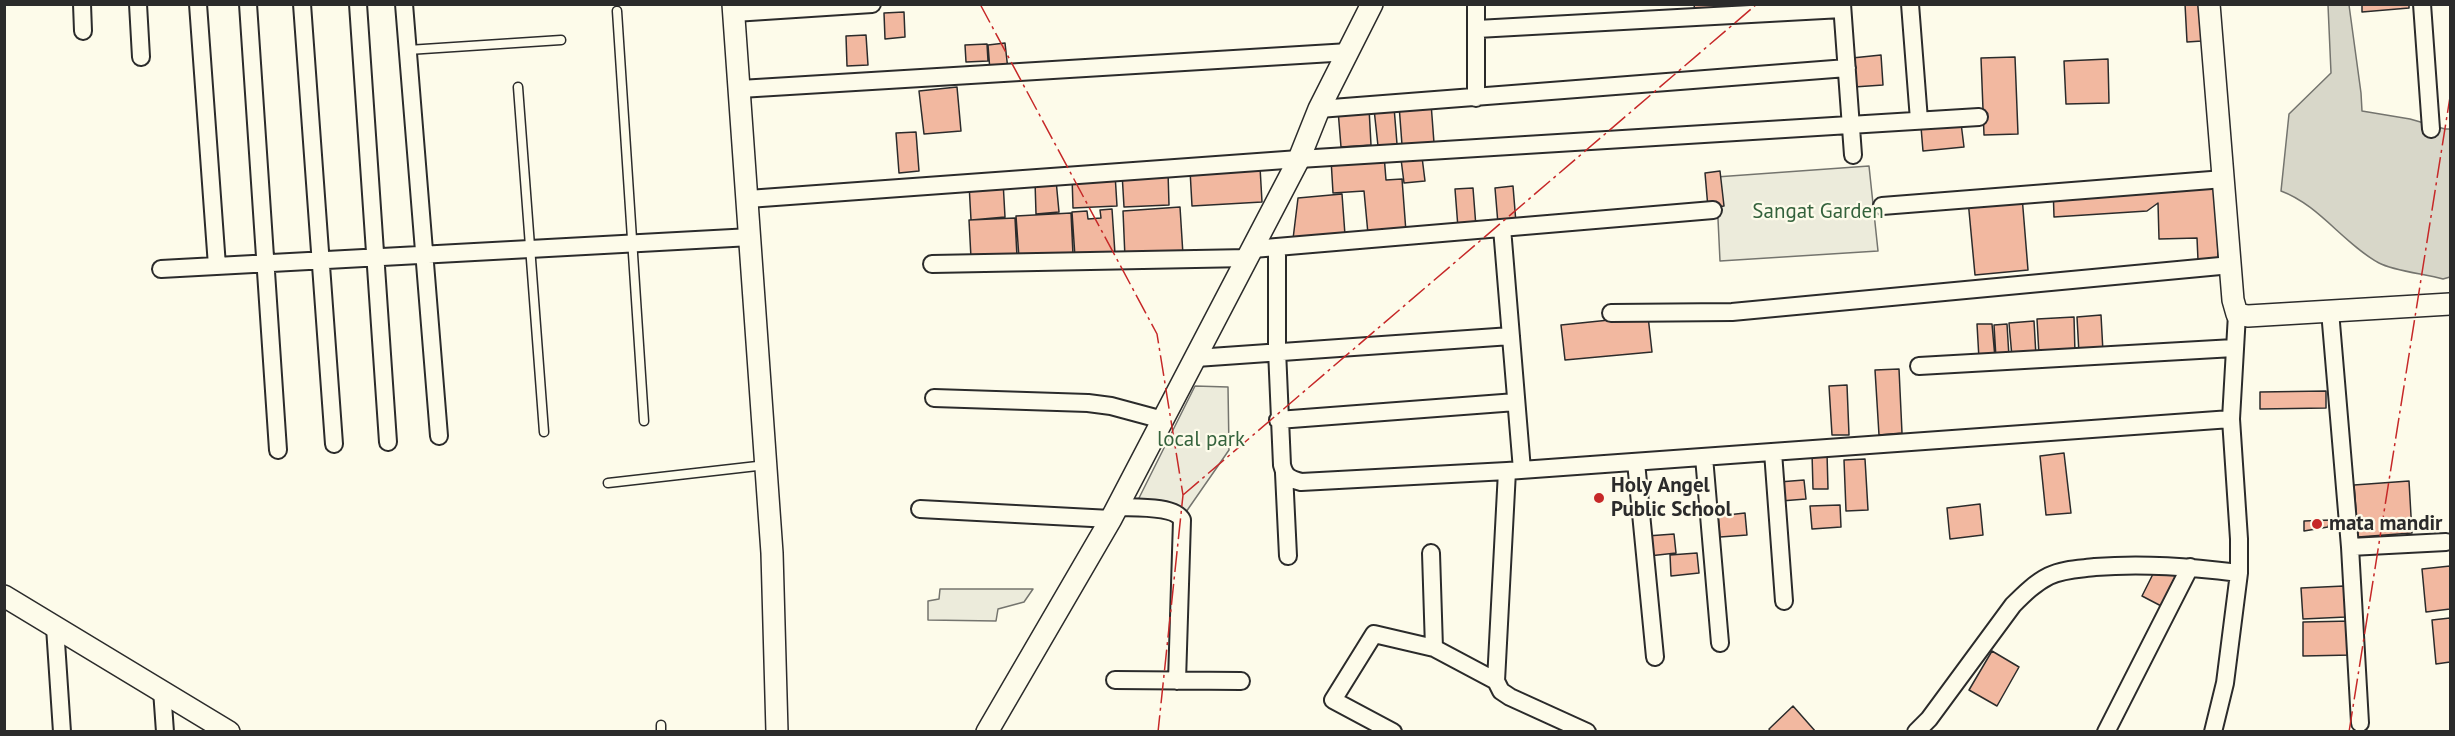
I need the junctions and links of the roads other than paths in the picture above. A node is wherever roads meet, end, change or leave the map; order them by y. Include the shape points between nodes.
1 (82, 4) edge
2 (138, 4) edge
3 (198, 4) edge
4 (248, 4) edge
5 (302, 4) edge
6 (358, 4) edge
7 (404, 4) edge
8 (872, 4) edge
9 (1372, 4) edge
10 (1476, 4) edge
11 (1910, 4) edge
12 (2209, 4) edge
13 (2422, 4) edge
14 (1842, 7) edge
15 (734, 9) edge
16 (617, 11) dead end
17 (1477, 29) junction
18 (83, 31) dead end
19 (561, 40) dead end
20 (408, 50) junction
21 (1348, 52) junction
22 (141, 57) dead end
23 (1847, 68) junction
24 (518, 87) dead end
25 (740, 89) junction
26 (1476, 98) junction
27 (1319, 109) junction
28 (1979, 117) dead end
29 (1919, 120) junction
30 (1851, 124) junction
31 (2431, 129) dead end
32 (1853, 155) dead end
33 (1299, 159) junction
34 (2224, 179) junction
35 (748, 199) junction
36 (1882, 206) dead end
37 (1713, 210) dead end
38 (1502, 228) junction
39 (751, 237) junction
40 (632, 243) junction
41 (1277, 247) junction
42 (530, 249) junction
43 (1250, 253) junction
44 (425, 255) junction
45 (375, 257) junction
46 (321, 261) junction
47 (266, 264) junction
48 (932, 264) dead end
49 (217, 266) junction
50 (2231, 266) junction
51 (161, 269) dead end
52 (2451, 304) edge
53 (2331, 311) junction
54 (1611, 313) dead end
55 (2236, 314) junction
56 (1511, 336) junction
57 (2234, 348) junction
58 (1276, 350) junction
59 (1196, 358) junction
60 (1919, 366) dead end
61 (934, 398) dead end
62 (1516, 402) junction
63 (2231, 419) junction
64 (1163, 420) junction
65 (1278, 420) junction
66 (644, 421) dead end
67 (544, 432) dead end
68 (440, 436) dead end
69 (388, 442) dead end
70 (334, 444) dead end
71 (279, 450) dead end
72 (1773, 452) junction
73 (1704, 457) junction
74 (1636, 462) junction
75 (766, 465) junction
76 (1515, 470) junction
77 (1284, 473) junction
78 (608, 483) dead end
79 (920, 509) dead end
80 (1114, 513) junction
81 (2446, 542) dead end
82 (2350, 546) junction
83 (1431, 553) dead end
84 (1288, 556) dead end
85 (2190, 567) junction
86 (2239, 573) junction
87 (4, 596) edge
88 (1784, 601) dead end
89 (55, 627) junction
90 (1720, 643) dead end
91 (1434, 648) junction
92 (1655, 657) dead end
93 (1115, 680) dead end
94 (1177, 681) junction
95 (1241, 681) dead end
96 (1496, 681) junction
97 (162, 690) junction
98 (2360, 723) dead end
99 (62, 732) edge
100 (165, 732) edge
101 (230, 732) edge
102 (777, 732) edge
103 (987, 732) edge
104 (1393, 732) edge
105 (1587, 732) edge
106 (1917, 732) edge
107 (2106, 732) edge
108 (2213, 732) edge

1 - 18 street
2 - 22 street
3 - 49 street
4 - 47 street
5 - 46 street
6 - 45 street
7 - 20 street
8 - 15 street
9 - 21 street
10 - 17 street
11 - 29 street
12 - 34 street
13 - 31 street
14 - 17 street
14 - 23 street
15 - 25 street
16 - 40 lane
17 - 26 street
19 - 20 lane
20 - 44 street
21 - 25 street
21 - 27 street
23 - 26 street
23 - 30 street
24 - 42 lane
25 - 35 street
26 - 27 street
27 - 33 street
28 - 29 street
29 - 30 street
30 - 32 street
30 - 33 street
33 - 35 street
33 - 43 street
34 - 36 street
34 - 50 street
35 - 39 street
37 - 38 street
38 - 41 street
38 - 56 street
39 - 40 street
39 - 75 street
40 - 42 street
40 - 66 lane
41 - 43 street
41 - 58 street
42 - 44 street
42 - 67 lane
43 - 48 street
43 - 59 street
44 - 45 street
44 - 68 street
45 - 46 street
45 - 69 street
46 - 47 street
46 - 70 street
47 - 49 street
47 - 71 street
49 - 51 street
50 - 54 street via 1732,312
50 - 55 street
52 - 53 street
53 - 55 street
53 - 82 street
55 - 57 street
56 - 58 street
56 - 62 street
57 - 60 street
57 - 63 street
58 - 59 street
58 - 65 street
59 - 64 street
61 - 64 street via 1088,403
62 - 65 street
62 - 76 street
63 - 72 street
63 - 86 street
64 - 80 street
65 - 77 street
72 - 73 street
72 - 88 street
73 - 74 street
73 - 90 street
74 - 76 street
74 - 92 street
75 - 78 lane
75 - 102 street
76 - 77 street via 1301,482
76 - 96 street
77 - 84 street
79 - 80 street
80 - 94 street via 1169,510 1182,520
80 - 103 street
81 - 82 street
82 - 98 street
83 - 91 street
85 - 86 street
85 - 106 street via 2130,564 2050,575 2013,605
85 - 107 street
86 - 108 street via 2225,683
87 - 89 street
89 - 97 street
89 - 99 street
91 - 96 street
91 - 104 street via 1374,634 1333,700
93 - 94 street
94 - 95 street
96 - 105 street via 1500,691 1510,697
97 - 100 street
97 - 101 street

